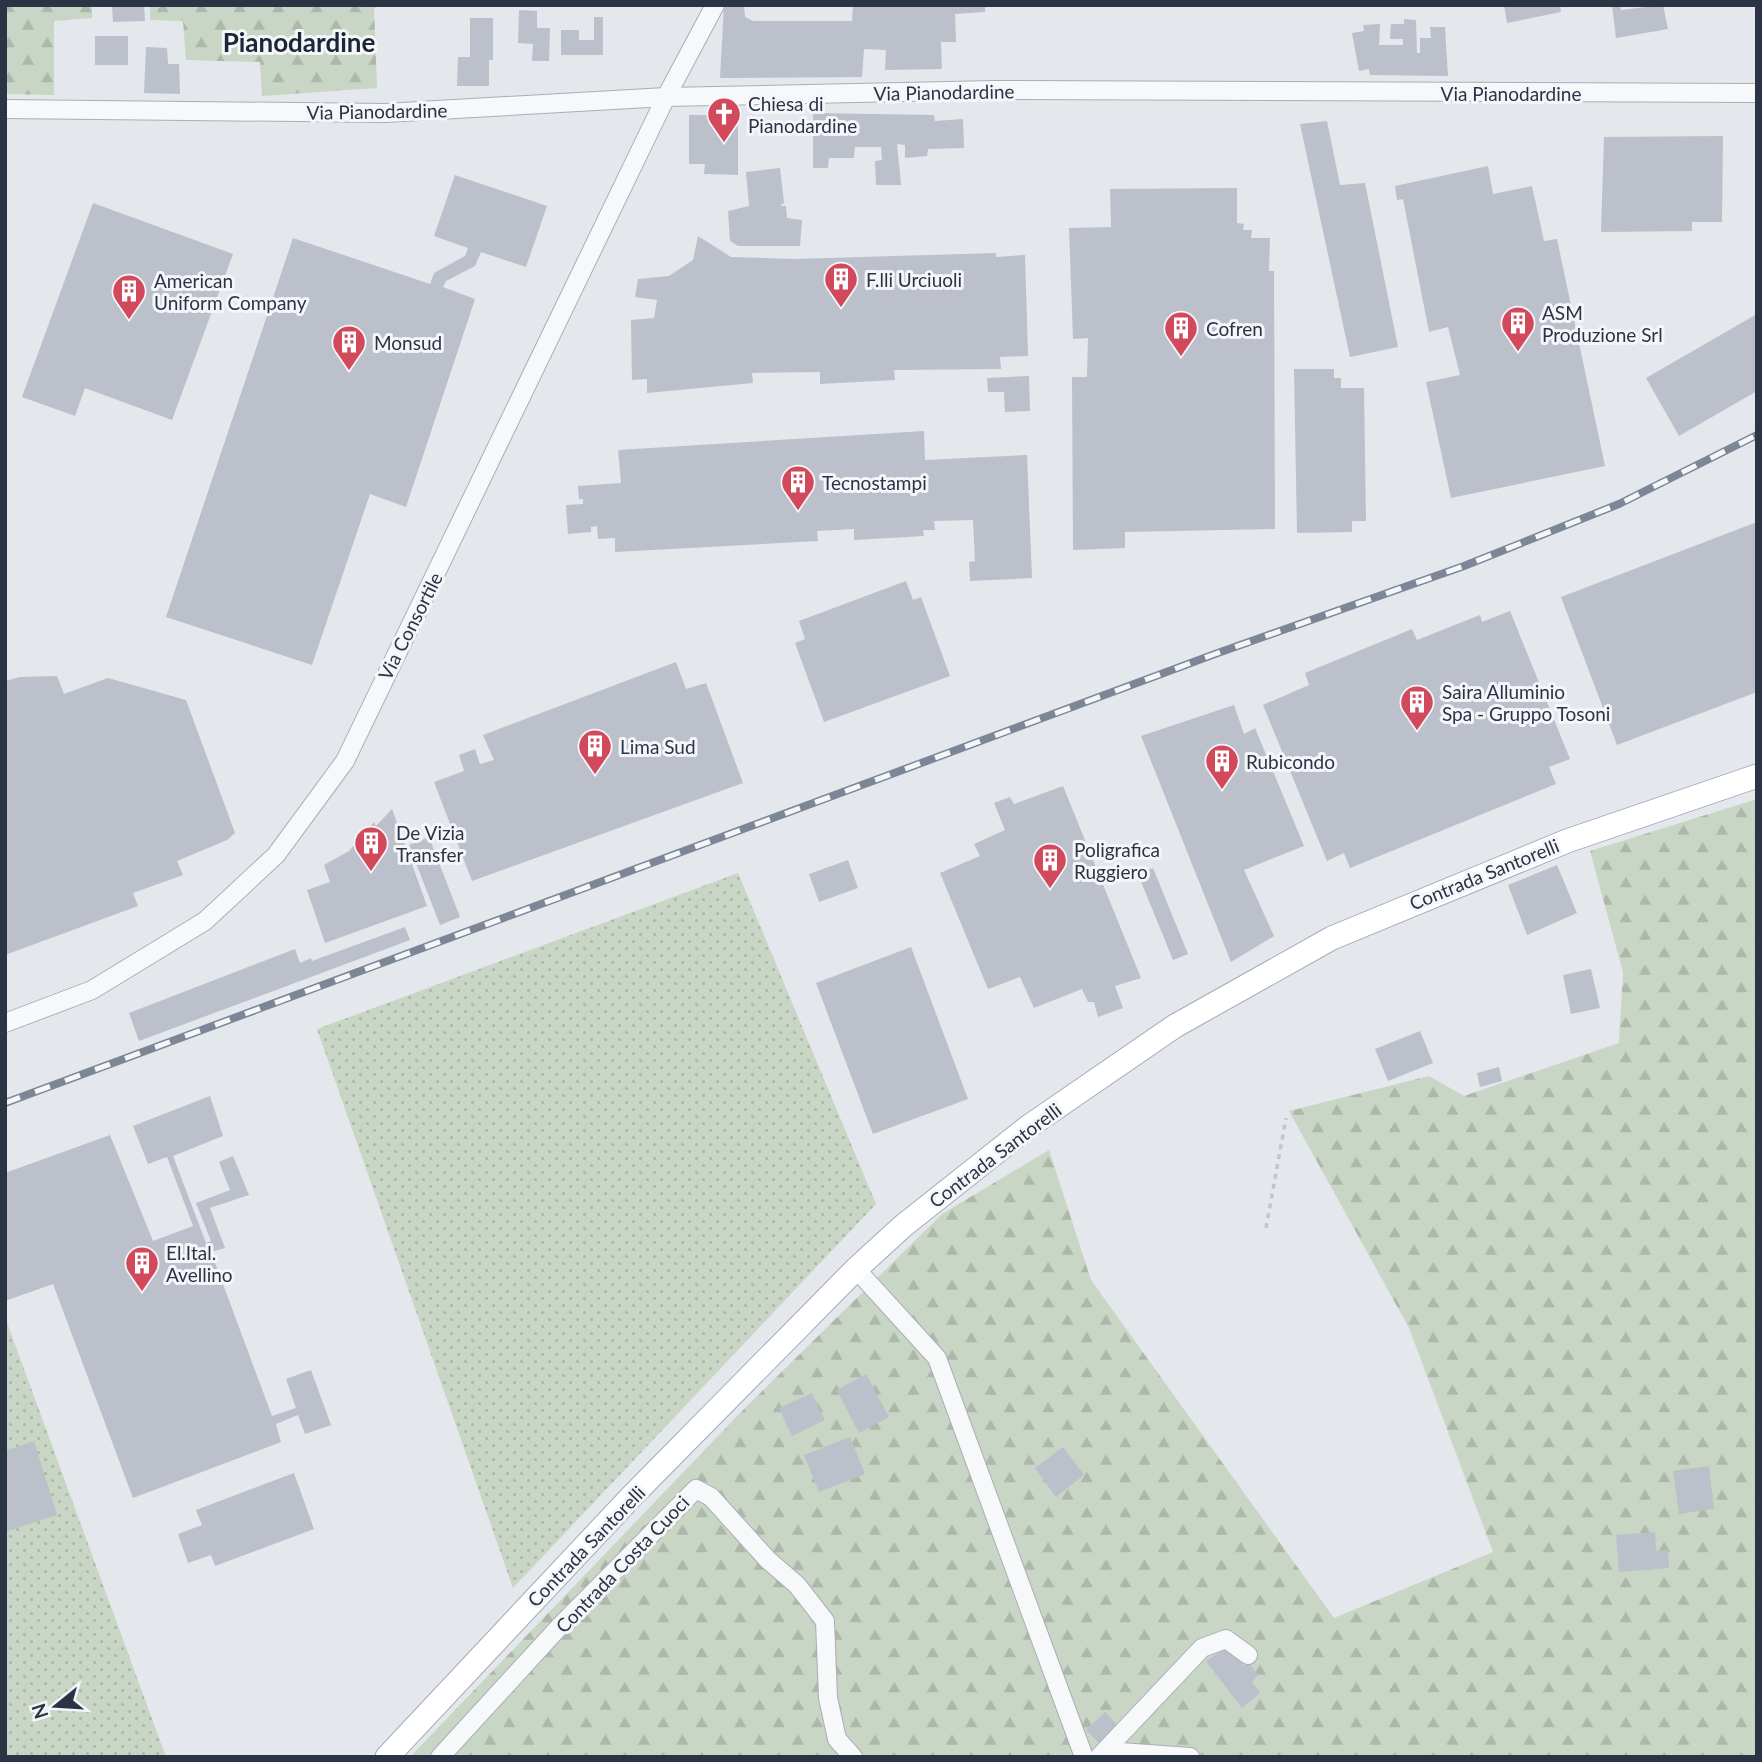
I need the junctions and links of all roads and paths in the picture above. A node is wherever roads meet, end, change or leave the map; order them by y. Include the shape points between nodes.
1 (715, 5) edge
2 (1757, 93) edge
3 (666, 97) junction
4 (5, 108) edge
5 (1757, 776) edge
6 (5, 1023) edge
7 (1286, 1118) dead end
8 (1266, 1228) dead end
9 (856, 1269) junction
10 (1248, 1655) dead end
11 (1102, 1754) edge
12 (387, 1757) edge
13 (440, 1757) edge
14 (853, 1757) edge
15 (1084, 1757) edge
16 (1190, 1757) edge

1 - 3 street, Via Consortile
2 - 3 street, Via Pianodardine via 995,90
3 - 4 street, Via Pianodardine via 385,113
3 - 6 street, Via Consortile via 345,761 276,855 205,921 92,990
5 - 9 main road, Contrada Santorelli via 1461,883 1332,938 1232,992 994,1151
7 - 8 path
9 - 12 main road, Contrada Santorelli via 632,1497
9 - 15 street via 937,1358
10 - 11 street via 1227,1639 1202,1648
11 - 16 street
13 - 14 street, Contrada Costa Cuoci via 561,1625 696,1489 711,1497 797,1585 825,1621 828,1698 836,1739

